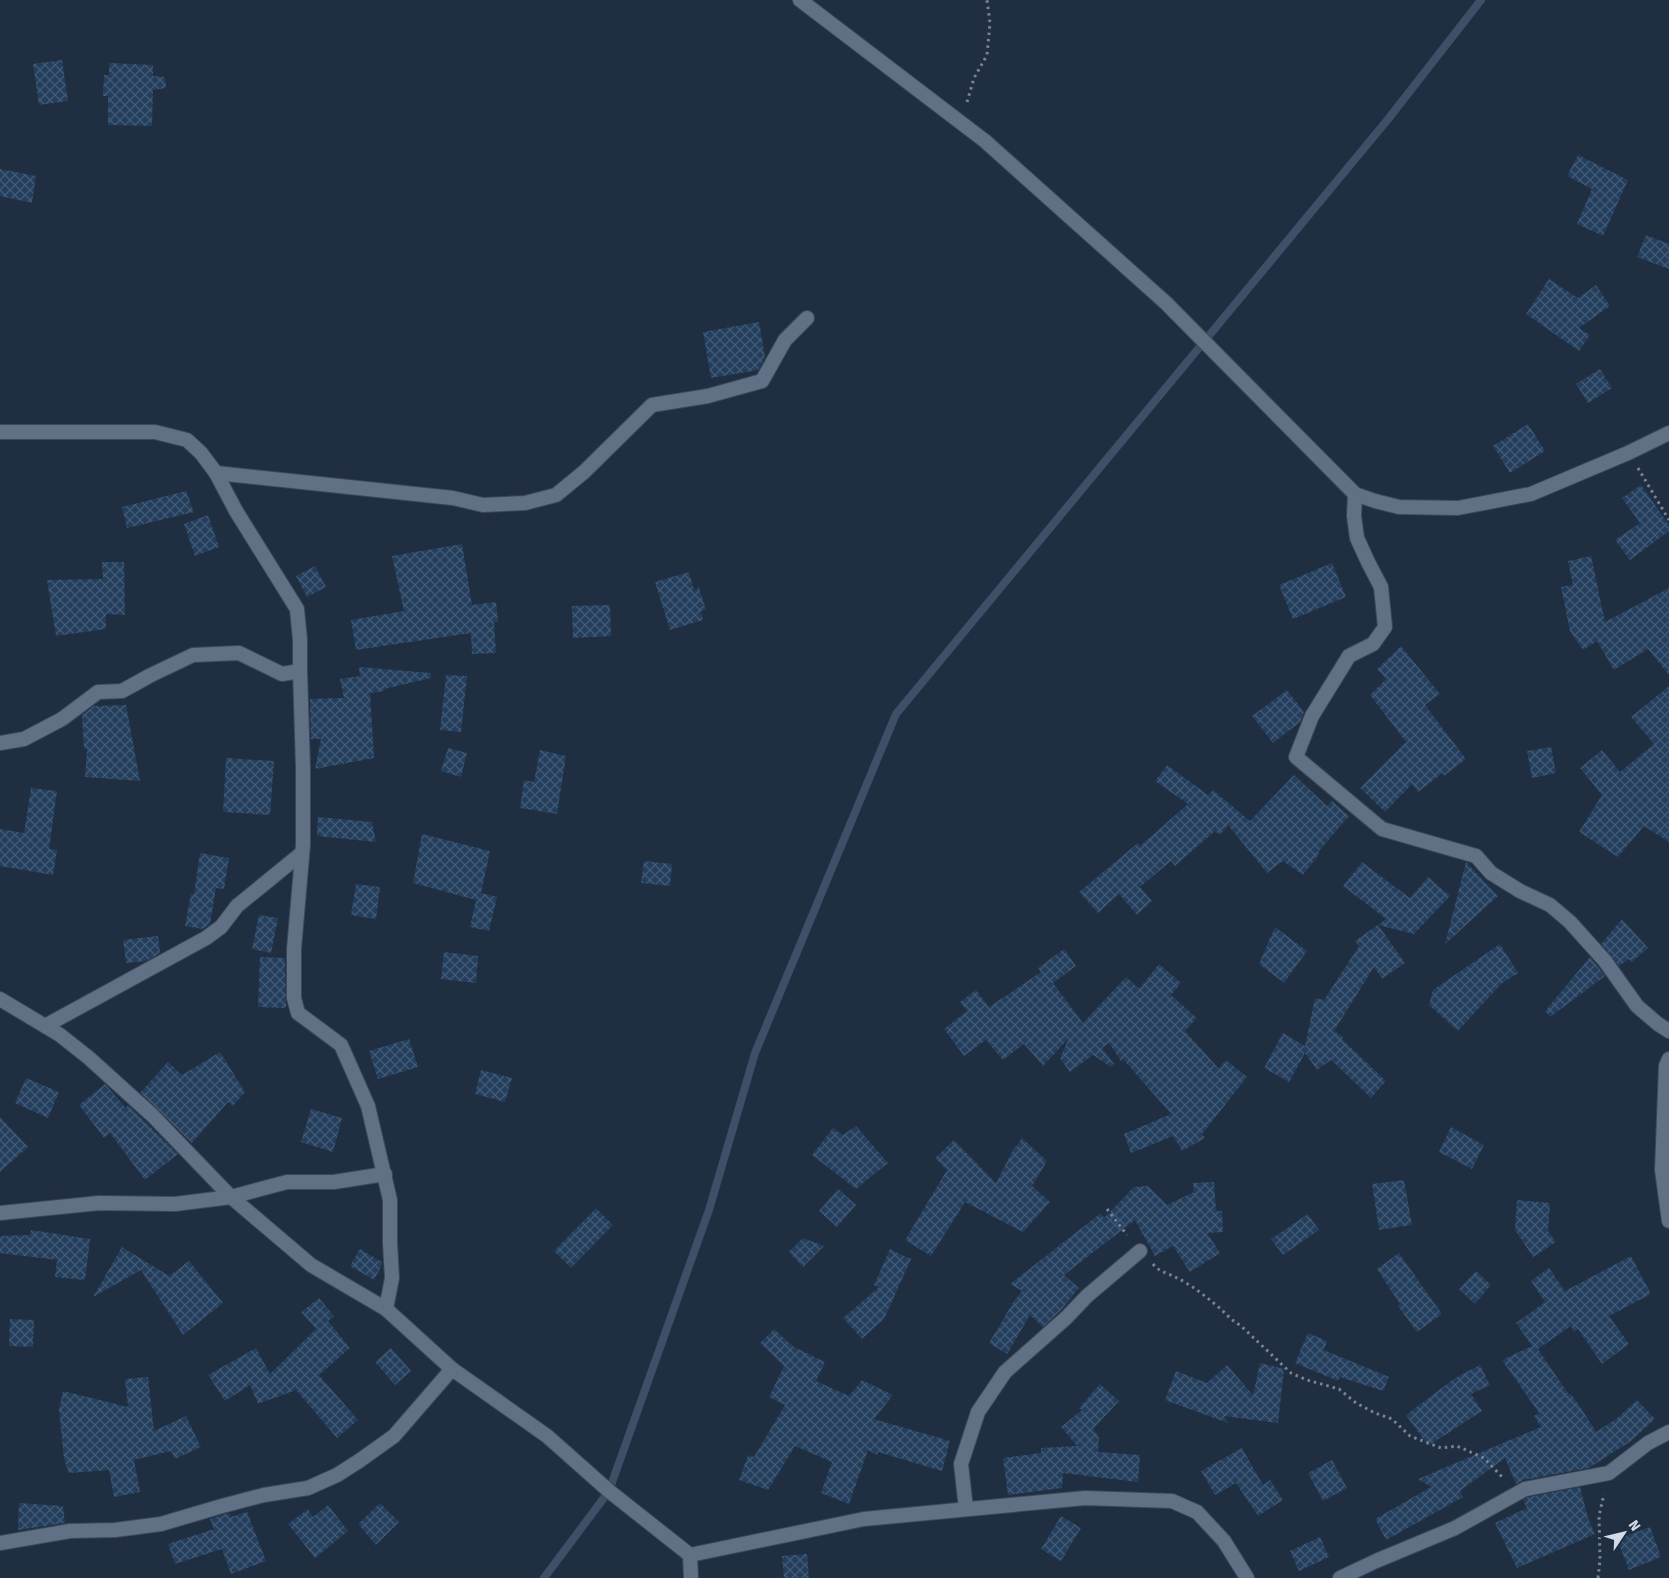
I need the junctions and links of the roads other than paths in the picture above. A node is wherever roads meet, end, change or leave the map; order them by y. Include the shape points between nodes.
1 (800, 0) edge
2 (808, 318) dead end
3 (0, 432) edge
4 (1669, 433) edge
5 (216, 473) junction
6 (1355, 494) junction
7 (300, 671) junction
8 (0, 744) edge
9 (302, 853) junction
10 (0, 1000) edge
11 (45, 1026) junction
12 (1669, 1031) edge
13 (1669, 1059) edge
14 (384, 1174) junction
15 (231, 1197) junction
16 (0, 1213) edge
17 (1669, 1221) edge
18 (1140, 1251) road end
19 (386, 1309) junction
20 (452, 1369) junction
21 (1669, 1432) edge
22 (966, 1509) junction
23 (0, 1543) edge
24 (690, 1555) junction
25 (691, 1578) edge
26 (1248, 1578) edge
27 (1340, 1578) edge

1 - 6 street via 985,141 1166,303
2 - 5 street via 785,340 762,381 708,396 652,404 584,472 556,495 525,503 483,505 453,498
3 - 5 street via 155,432 187,440
4 - 6 street via 1531,494 1458,508 1399,507
5 - 7 street via 298,609
6 - 12 street via 1358,538 1381,587 1385,627 1373,644 1348,656 1312,716 1296,757 1382,830 1476,856 1491,873 1550,904 1604,961 1637,1006
7 - 8 street via 282,674 239,653 193,656 122,691 98,692 62,719 24,739
7 - 9 street
9 - 11 street via 237,906 221,927 206,938
9 - 14 street via 294,949 294,998 298,1013 341,1045 368,1106
10 - 11 street
11 - 15 street via 82,1052 146,1109
13 - 17 street via 1666,1066 1662,1170
14 - 15 street via 334,1182 287,1182
14 - 19 street via 390,1200 392,1278
15 - 16 street via 175,1204 99,1203
15 - 19 street via 311,1265
18 - 22 street via 1005,1372 978,1412 960,1464
19 - 20 street
20 - 23 street via 394,1436 337,1475 308,1488 230,1503 161,1524 70,1532
20 - 24 street via 547,1436
21 - 27 street via 1648,1443 1609,1473 1525,1489 1455,1528
22 - 24 street via 864,1519
22 - 26 street via 1086,1498 1172,1501 1197,1512 1224,1541
24 - 25 street

